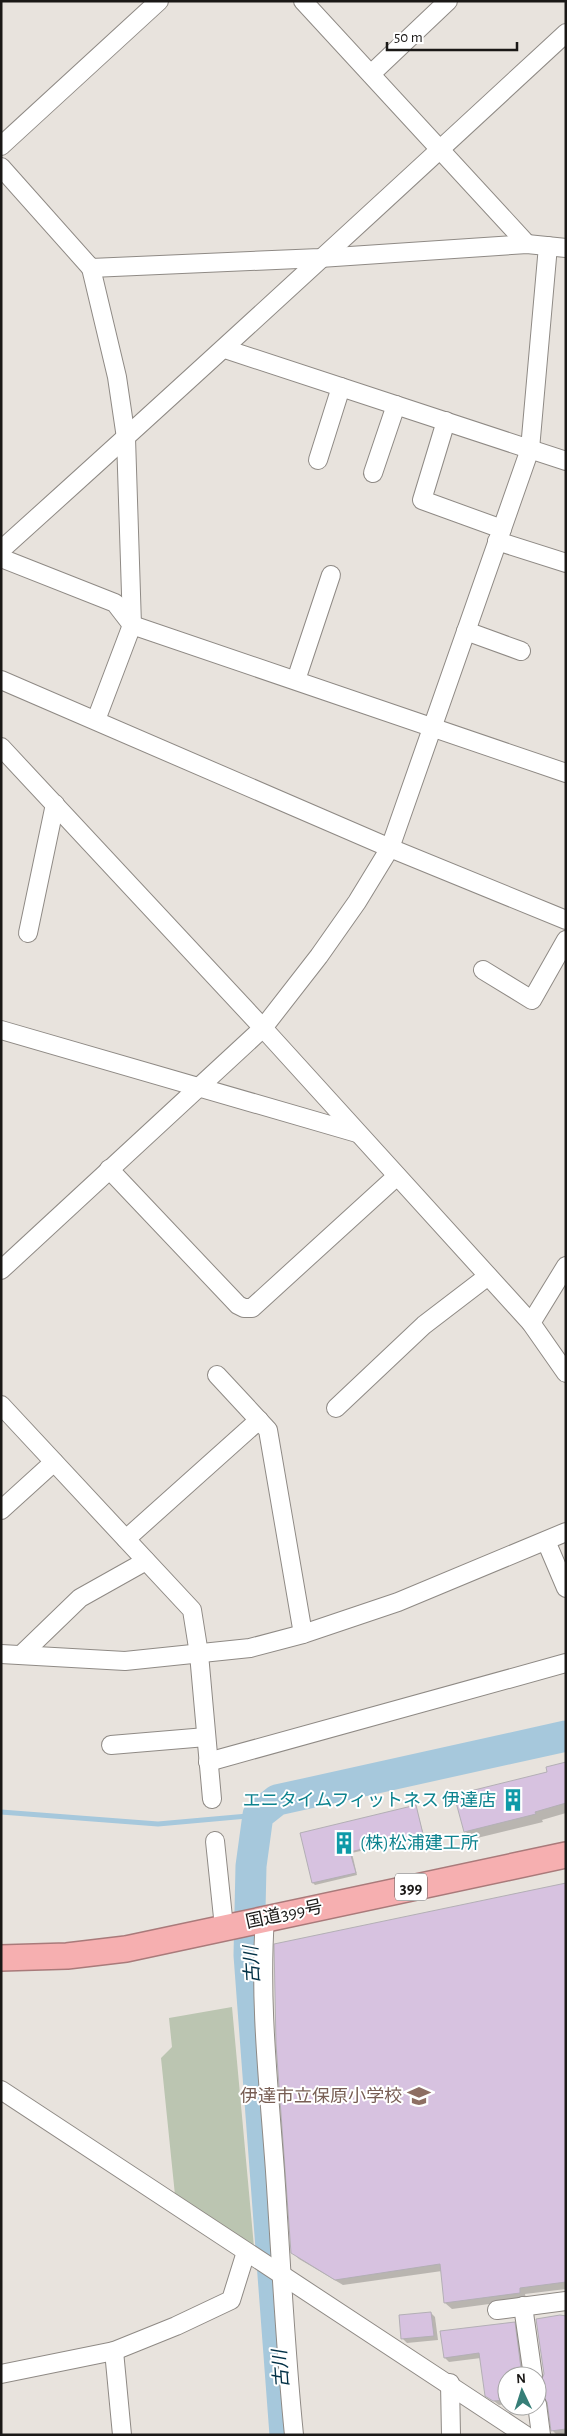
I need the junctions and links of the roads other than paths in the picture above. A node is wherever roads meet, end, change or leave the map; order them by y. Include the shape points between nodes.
1 (159, 1) edge
2 (303, 1) edge
3 (448, 1) edge
4 (566, 33) edge
5 (371, 74) junction
6 (1, 146) edge
7 (441, 149) junction
8 (1, 167) edge
9 (527, 244) junction
10 (557, 247) edge
11 (320, 258) junction
12 (91, 268) junction
13 (225, 349) junction
14 (341, 387) junction
15 (396, 405) junction
16 (446, 421) junction
17 (126, 438) junction
18 (530, 449) junction
19 (318, 460) dead end
20 (566, 461) edge
21 (373, 473) dead end
22 (500, 535) junction
23 (1, 550) edge
24 (1, 558) edge
25 (566, 563) edge
26 (331, 575) dead end
27 (132, 625) junction
28 (466, 631) junction
29 (521, 651) dead end
30 (1, 680) edge
31 (296, 680) junction
32 (96, 720) junction
33 (432, 727) junction
34 (1, 747) edge
35 (566, 773) edge
36 (55, 804) junction
37 (390, 848) junction
38 (566, 920) edge
39 (28, 933) dead end
40 (566, 940) edge
41 (483, 970) dead end
42 (263, 1028) junction
43 (1, 1030) edge
44 (196, 1088) junction
45 (357, 1133) junction
46 (109, 1169) junction
47 (397, 1176) junction
48 (5, 1261) edge
49 (566, 1266) edge
50 (488, 1276) junction
51 (531, 1322) junction
52 (566, 1373) edge
53 (216, 1375) dead end
54 (1, 1405) edge
55 (336, 1408) dead end
56 (259, 1420) junction
57 (54, 1462) junction
58 (1, 1510) edge
59 (566, 1532) edge
60 (126, 1539) junction
61 (546, 1541) junction
62 (146, 1561) junction
63 (566, 1588) edge
64 (303, 1634) junction
65 (1, 1654) edge
66 (199, 1654) junction
67 (21, 1656) junction
68 (566, 1663) edge
69 (206, 1737) junction
70 (111, 1745) dead end
71 (208, 1762) junction
72 (212, 1799) dead end
73 (215, 1841) dead end
74 (566, 1855) edge
75 (246, 1922) junction
76 (1, 1958) edge
77 (1, 2090) edge
78 (251, 2255) junction
79 (278, 2273) junction
80 (566, 2301) edge
81 (523, 2306) junction
82 (498, 2310) dead end
83 (114, 2350) junction
84 (532, 2366) edge
85 (1, 2374) edge
86 (450, 2384) junction
87 (539, 2416) edge
88 (122, 2435) edge
89 (294, 2435) edge
90 (451, 2435) edge
91 (525, 2435) edge
92 (541, 2435) edge

1 - 6 street
2 - 5 street
3 - 5 street
4 - 7 street
5 - 7 street
7 - 9 street
7 - 11 street
8 - 12 street
9 - 10 street
9 - 11 street
10 - 18 street
11 - 12 street
11 - 13 street
12 - 17 street via 117,377
13 - 14 street
13 - 17 street
14 - 15 street
14 - 19 street
15 - 16 street
15 - 21 street
16 - 18 street
16 - 22 street via 422,500
17 - 23 street
17 - 27 street
18 - 20 street
18 - 22 street
22 - 25 street
22 - 28 street
24 - 27 street via 114,603
26 - 31 street
27 - 31 street
27 - 32 street
28 - 29 street
28 - 33 street
30 - 32 street
31 - 33 street
32 - 37 street
33 - 35 street
33 - 37 street
34 - 36 street
36 - 39 street
36 - 42 street
37 - 38 street
37 - 42 street via 319,956
40 - 41 street via 532,1000
42 - 44 street
42 - 45 street
43 - 44 street
44 - 45 street
44 - 46 street
45 - 47 street
46 - 47 street via 244,1308 252,1308
46 - 48 street
47 - 50 street
49 - 51 street
50 - 51 street
50 - 55 street via 424,1325
51 - 52 street
53 - 56 street
54 - 57 street
56 - 60 street
56 - 64 street via 268,1430
57 - 58 street
57 - 60 street
59 - 61 street
60 - 62 street
61 - 63 street
61 - 64 street via 398,1602
62 - 66 street via 192,1610
62 - 67 street via 80,1598
64 - 66 street via 250,1648
65 - 67 street
66 - 67 street via 125,1661
66 - 69 street
68 - 71 street
69 - 70 street
69 - 71 street
71 - 72 street
73 - 75 street
74 - 75 highway, 国道399号 / 399
75 - 76 highway, 国道399号 / 399 via 126,1950
75 - 79 street via 262,1960
77 - 78 street
78 - 79 street
78 - 83 street via 231,2300
79 - 86 street
79 - 89 street
80 - 81 street
81 - 82 street
81 - 84 street
83 - 85 street
83 - 88 street
86 - 90 street
86 - 91 street
87 - 92 street

